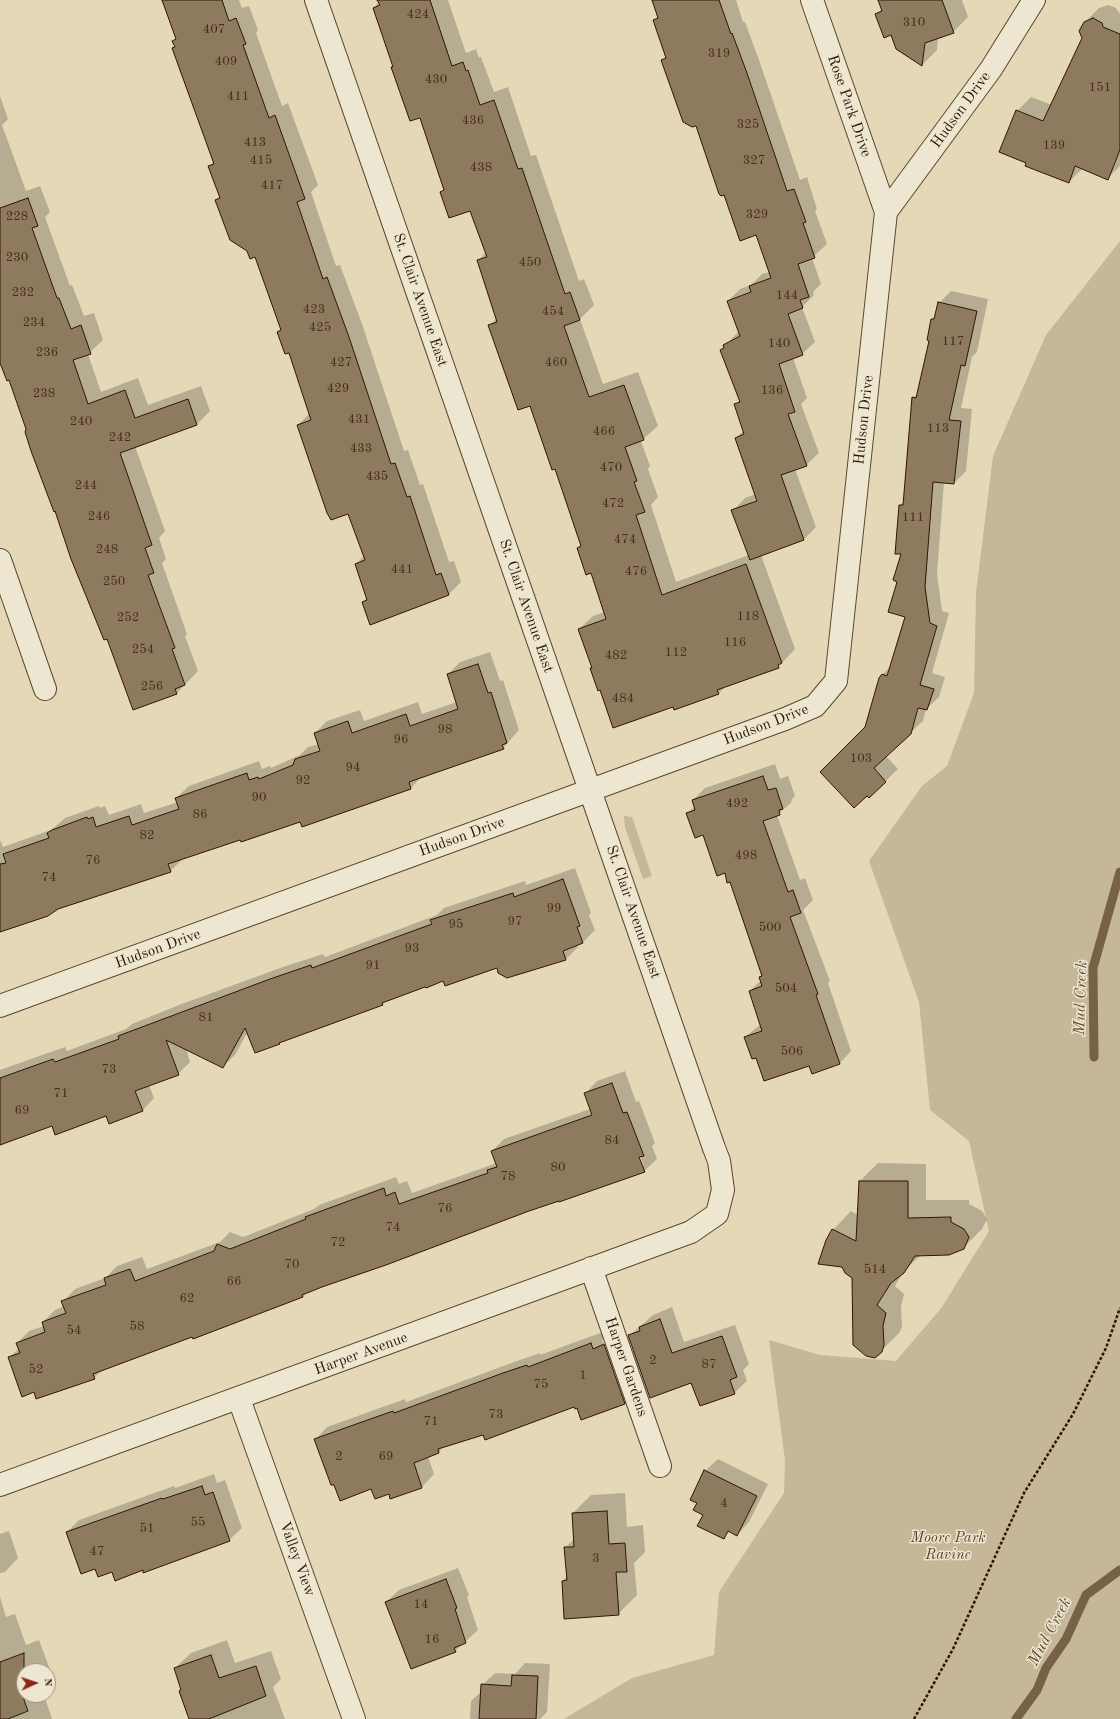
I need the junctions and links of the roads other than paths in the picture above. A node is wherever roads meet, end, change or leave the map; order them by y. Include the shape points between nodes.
1 (316, 0) edge
2 (812, 0) edge
3 (1034, 0) edge
4 (886, 212) junction
5 (0, 560) edge
6 (45, 689) dead end
7 (590, 790) junction
8 (0, 1006) edge
9 (717, 1214) joint
10 (591, 1268) junction
11 (239, 1399) junction
12 (660, 1466) dead end
13 (0, 1485) edge
14 (354, 1719) edge

1 - 7 street, St. Clair Avenue East
2 - 4 street, Rose Park Drive
3 - 4 street, Hudson Drive via 991,68
4 - 7 street, Hudson Drive via 836,681 816,706
5 - 6 street
7 - 8 street, Hudson Drive
7 - 9 street, St. Clair Avenue East via 719,1161 723,1190
9 - 10 street, Harper Avenue via 692,1232
10 - 11 street, Harper Avenue
10 - 12 street, Harper Gardens
11 - 13 street, Harper Avenue
11 - 14 street, Valley View

